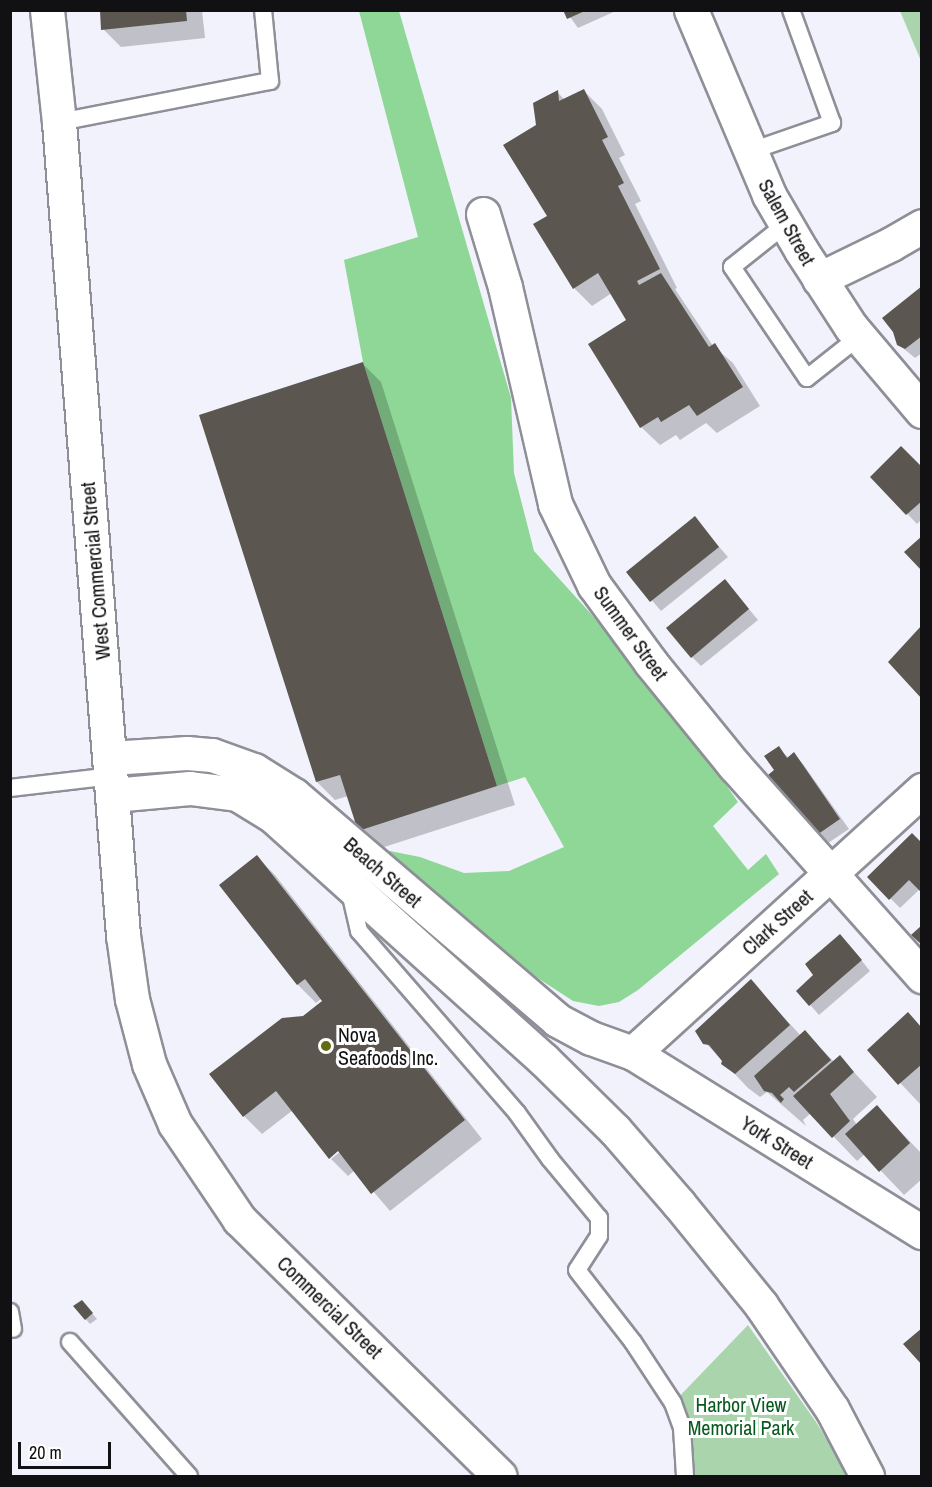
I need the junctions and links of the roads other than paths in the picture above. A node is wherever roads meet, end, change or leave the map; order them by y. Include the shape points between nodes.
1 (47, 10) edge
2 (263, 10) edge
3 (691, 10) edge
4 (791, 10) edge
5 (59, 122) junction
6 (751, 151) junction
7 (483, 214) dead end
8 (786, 224) junction
9 (921, 226) edge
10 (819, 279) junction
11 (859, 336) junction
12 (921, 411) edge
13 (112, 776) junction
14 (10, 788) edge
15 (921, 790) edge
16 (830, 874) junction
17 (349, 887) junction
18 (921, 976) edge
19 (633, 1053) junction
20 (176, 1124) joint
21 (921, 1232) edge
22 (10, 1312) edge
23 (13, 1329) dead end
24 (70, 1342) dead end
25 (189, 1476) edge
26 (500, 1476) edge
27 (685, 1476) edge
28 (867, 1476) edge

1 - 5 street, West Commercial Street
2 - 5 lane via 270,81
3 - 6 street, Salem Street
4 - 6 lane via 832,123
5 - 13 street, West Commercial Street
6 - 8 street, Salem Street
7 - 16 street, Summer Street via 508,298 555,504 594,585 666,681
8 - 10 street, Salem Street
8 - 11 lane via 732,267 807,378
9 - 10 street
10 - 11 street, Salem Street
11 - 12 street, Salem Street
13 - 14 lane
13 - 17 street via 237,794 273,816
13 - 19 street, Beach Street via 186,753 212,755 254,770 294,795 557,1020
13 - 20 street, West Commercial Street via 123,935 132,999 149,1064
15 - 16 street, Clark Street
16 - 18 street, Summer Street
16 - 19 street, Clark Street
17 - 27 lane via 359,931 517,1113 599,1218 599,1236 577,1270 633,1342 673,1403 682,1428
17 - 28 street via 543,1059 615,1130 761,1305 832,1409
19 - 21 street, York Street
20 - 26 street, Commercial Street via 239,1219
22 - 23 lane
24 - 25 lane

